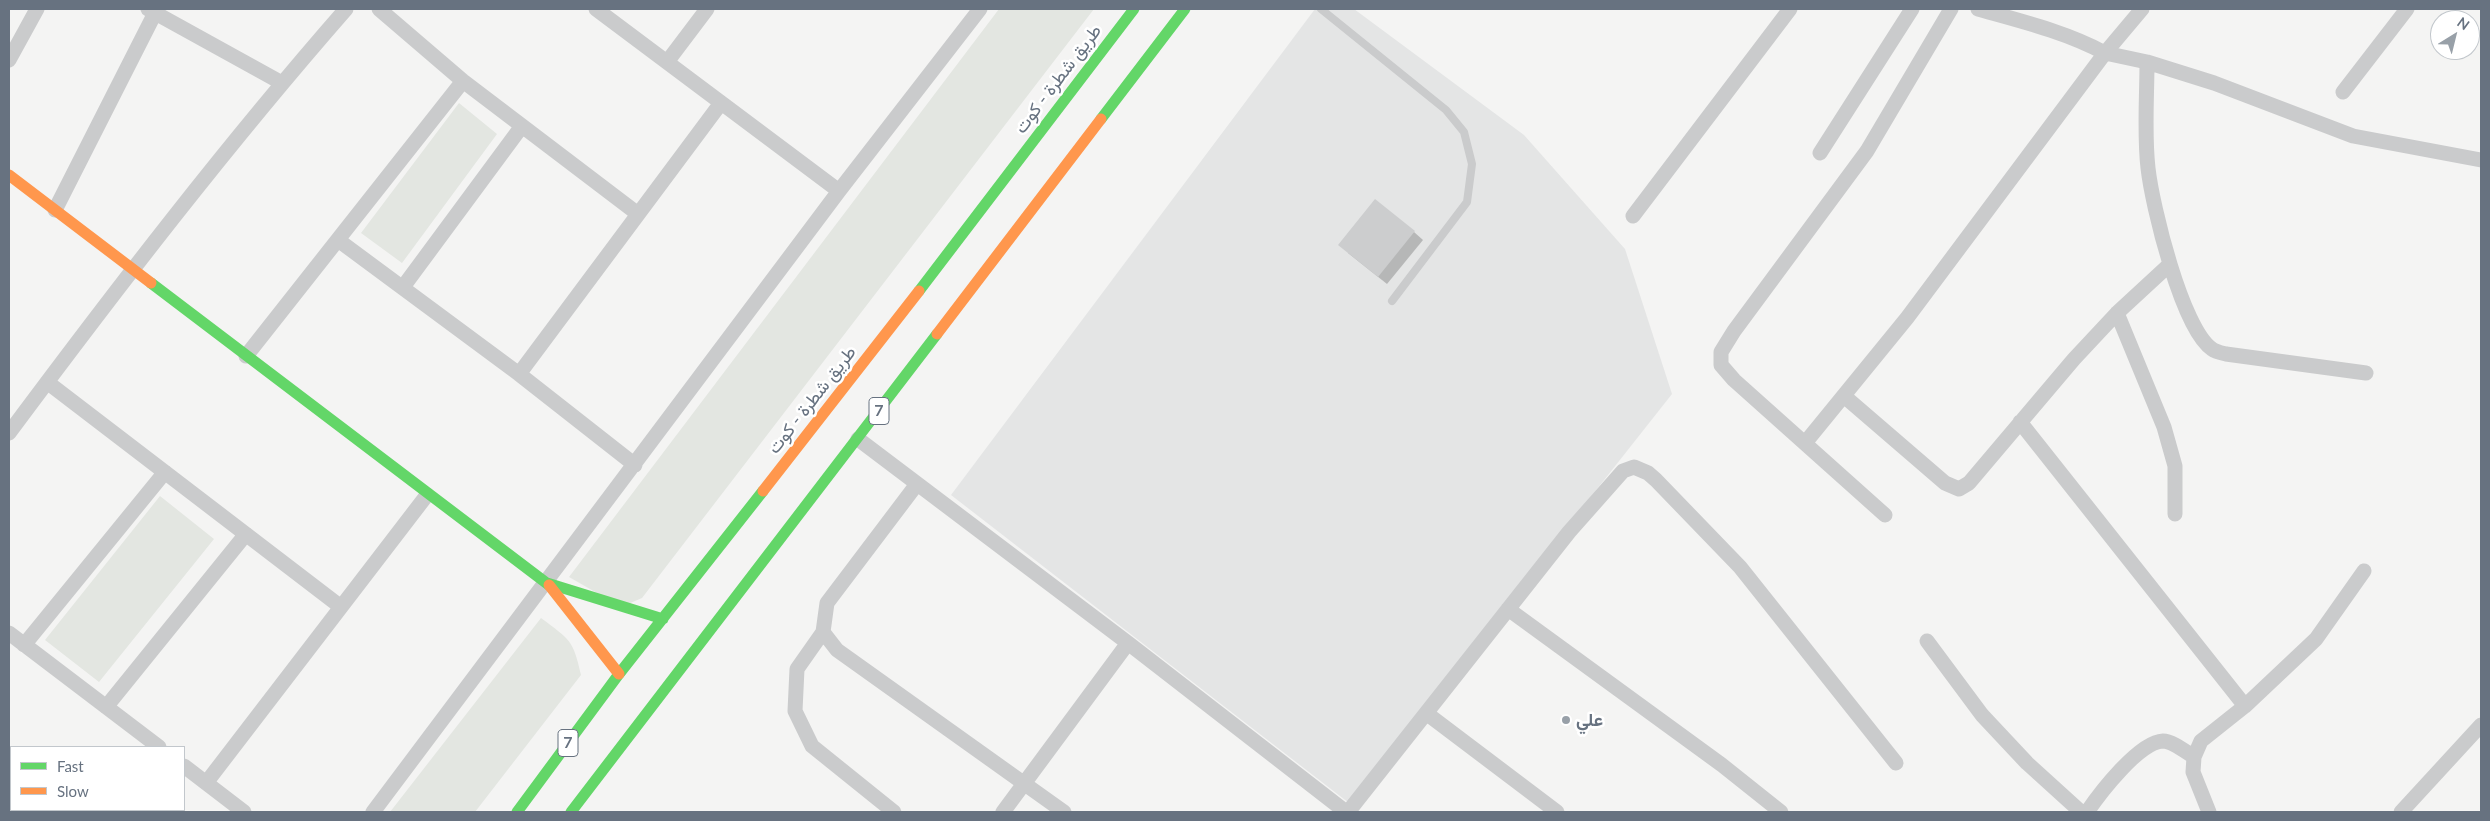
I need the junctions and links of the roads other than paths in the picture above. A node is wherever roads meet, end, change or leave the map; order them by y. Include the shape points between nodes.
1 (37, 9) edge
2 (346, 9) edge
3 (379, 9) edge
4 (596, 9) edge
5 (707, 9) edge
6 (980, 9) edge
7 (1134, 9) edge
8 (1185, 9) edge
9 (1321, 9) edge
10 (1790, 9) edge
11 (1912, 9) edge
12 (1951, 9) edge
13 (1978, 9) edge
14 (2142, 9) edge
15 (2407, 9) edge
16 (152, 11) edge
17 (2105, 54) junction
18 (9, 60) edge
19 (667, 62) junction
20 (2147, 62) junction
21 (463, 81) junction
22 (282, 83) junction
23 (2343, 92) dead end
24 (721, 103) junction
25 (522, 126) junction
26 (1820, 153) dead end
27 (2481, 160) edge
28 (9, 175) edge
29 (839, 191) junction
30 (55, 210) junction
31 (638, 214) junction
32 (1632, 216) dead end
33 (338, 240) junction
34 (2169, 266) junction
35 (132, 268) junction
36 (403, 287) junction
37 (1392, 301) dead end
38 (2117, 313) junction
39 (246, 356) junction
40 (2366, 373) dead end
41 (519, 374) junction
42 (47, 382) junction
43 (872, 393) dead end
44 (1844, 396) junction
45 (885, 404) junction
46 (2020, 422) junction
47 (9, 432) edge
48 (858, 439) junction
49 (1805, 443) junction
50 (635, 465) junction
51 (165, 472) junction
52 (917, 484) junction
53 (427, 494) junction
54 (2175, 514) dead end
55 (1886, 515) dead end
56 (246, 534) junction
57 (2364, 571) dead end
58 (547, 583) junction
59 (341, 607) junction
60 (1508, 609) junction
61 (663, 619) junction
62 (824, 632) junction
63 (9, 633) edge
64 (1927, 641) dead end
65 (1128, 643) junction
66 (24, 645) junction
67 (619, 674) junction
68 (2245, 706) junction
69 (106, 707) junction
70 (1426, 713) junction
71 (2481, 725) edge
72 (158, 746) edge
73 (2194, 756) junction
74 (1896, 763) dead end
75 (185, 767) edge
76 (206, 783) junction
77 (1024, 784) junction
78 (244, 812) edge
79 (373, 812) edge
80 (518, 812) edge
81 (571, 812) edge
82 (894, 812) edge
83 (1003, 812) edge
84 (1064, 812) edge
85 (1346, 812) edge
86 (1557, 812) edge
87 (1781, 812) edge
88 (2081, 812) edge
89 (2087, 812) edge
90 (2209, 812) edge
91 (2401, 812) edge

1 - 18 street
2 - 22 street
3 - 21 street
4 - 19 street
5 - 19 street
6 - 29 street
7 - 61 main road, طريق شطرة - كوت / 7 via 856,380
8 - 45 main road, 7
9 - 37 lane via 1446,110 1464,132 1472,164 1466,202
10 - 32 street
11 - 26 street
12 - 49 street via 1868,151 1721,352 1721,365 1734,380
13 - 17 street via 2054,32
14 - 17 street
15 - 23 street
16 - 22 street
16 - 30 street
17 - 20 street
17 - 44 street via 1907,318
19 - 24 street
20 - 27 street via 2353,136
20 - 34 street via 2148,168
21 - 25 street
21 - 33 street
22 - 35 street
24 - 29 street
24 - 31 street
25 - 31 street
25 - 36 street
28 - 30 main road
29 - 50 street
30 - 35 main road
31 - 41 street
33 - 36 street
33 - 39 street
34 - 38 street
34 - 40 street via 2196,330 2212,349 2226,354
35 - 39 main road
35 - 42 street
36 - 41 street
38 - 46 street
38 - 54 street via 2164,427 2175,466
39 - 53 main road
41 - 50 street
42 - 47 street
42 - 51 street
43 - 45 main road
44 - 46 street via 1944,483 1959,489 1970,483
44 - 49 street
45 - 48 main road, 7
46 - 68 street
48 - 52 street
48 - 81 main road, 7
49 - 55 street
50 - 58 street
51 - 56 street
51 - 66 street
52 - 62 street via 827,603
52 - 65 street
53 - 58 main road
53 - 59 street
56 - 59 street
56 - 69 street
57 - 68 street via 2316,639
58 - 61 main road
58 - 67 main road
58 - 79 street
59 - 76 street
60 - 70 street
60 - 74 street via 1623,471 1634,467 1640,469 1656,480 1740,567
60 - 87 street via 1722,765
61 - 67 main road, طريق شطرة - كوت / 7
62 - 77 street via 837,650
62 - 82 street via 797,669 795,711 812,746
63 - 66 street
64 - 88 street via 1982,715 2027,763
65 - 77 street
65 - 85 street
66 - 69 street
67 - 80 main road, طريق شطرة - كوت / 7
68 - 73 street via 2202,741
69 - 72 street
70 - 85 street
70 - 86 street
71 - 91 street
73 - 89 street via 2165,740 2150,743 2137,753
73 - 90 street via 2193,772
75 - 76 street
76 - 78 street
77 - 83 street
77 - 84 street

